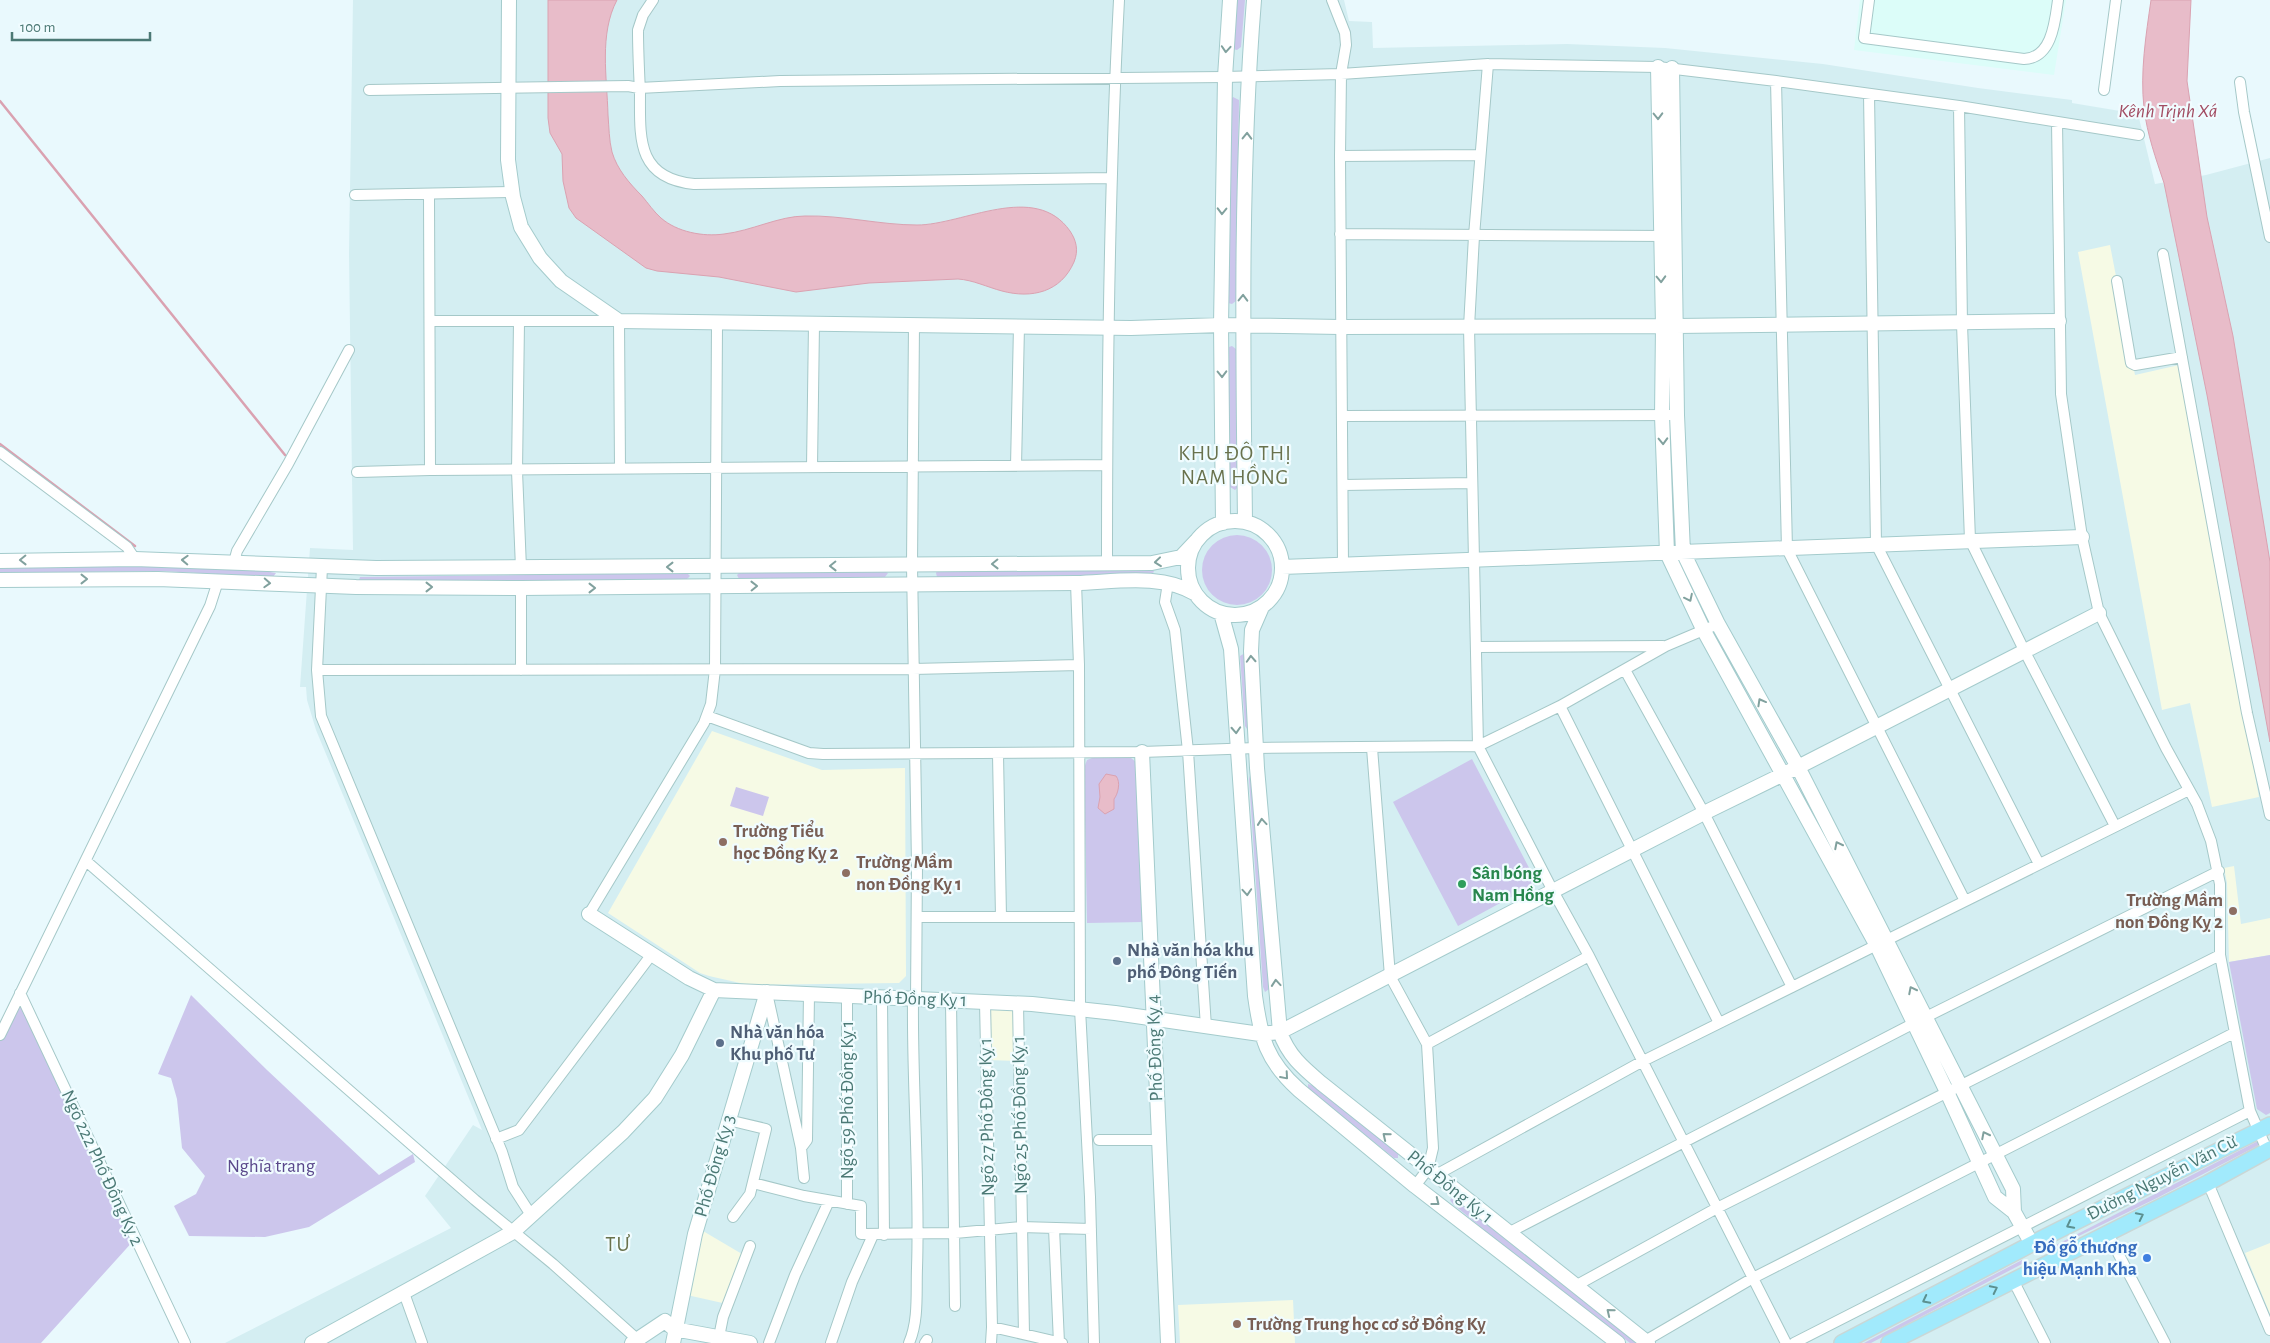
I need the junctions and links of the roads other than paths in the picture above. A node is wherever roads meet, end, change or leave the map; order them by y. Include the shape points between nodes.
1 (509, 0) edge
2 (653, 0) edge
3 (1119, 0) edge
4 (1230, 0) edge
5 (1254, 0) edge
6 (1332, 0) edge
7 (1869, 0) edge
8 (2058, 0) edge
9 (2116, 0) edge
10 (1488, 64) junction
11 (1658, 67) junction
12 (1672, 68) junction
13 (1341, 74) junction
14 (1248, 76) junction
15 (1224, 77) junction
16 (1115, 78) junction
17 (1776, 81) junction
18 (2240, 82) dead end
19 (507, 87) junction
20 (640, 88) junction
21 (369, 90) dead end
22 (2104, 90) dead end
23 (1869, 94) junction
24 (1959, 106) junction
25 (2057, 122) junction
26 (2139, 136) dead end
27 (1480, 155) junction
28 (1340, 156) junction
29 (1111, 178) junction
30 (512, 192) junction
31 (429, 194) junction
32 (355, 195) dead end
33 (1340, 234) junction
34 (1676, 235) junction
35 (1474, 236) junction
36 (1660, 236) junction
37 (2270, 237) edge
38 (2163, 254) dead end
39 (2116, 281) dead end
40 (595, 304) junction
41 (430, 321) junction
42 (591, 321) junction
43 (619, 321) junction
44 (2059, 321) junction
45 (519, 322) junction
46 (1872, 323) junction
47 (716, 324) junction
48 (814, 324) junction
49 (914, 324) junction
50 (1962, 324) junction
51 (1221, 325) junction
52 (1243, 325) junction
53 (1780, 325) junction
54 (1018, 326) junction
55 (1663, 326) junction
56 (1678, 326) junction
57 (1108, 327) junction
58 (1340, 327) junction
59 (1469, 327) junction
60 (349, 350) dead end
61 (2182, 357) junction
62 (1342, 416) junction
63 (1471, 416) junction
64 (1662, 416) junction
65 (1677, 416) junction
66 (0, 452) edge
67 (1107, 465) junction
68 (1016, 466) junction
69 (912, 467) junction
70 (716, 468) junction
71 (812, 468) junction
72 (620, 469) junction
73 (430, 470) junction
74 (517, 470) junction
75 (357, 472) dead end
76 (1472, 483) junction
77 (1342, 485) junction
78 (1223, 522) junction
79 (1245, 522) junction
80 (2082, 537) junction
81 (1198, 539) junction
82 (1970, 540) junction
83 (1876, 544) junction
84 (1786, 549) junction
85 (1683, 552) junction
86 (1667, 553) junction
87 (136, 559) junction
88 (0, 561) edge
89 (234, 562) junction
90 (1107, 562) junction
91 (1473, 562) junction
92 (912, 565) junction
93 (1343, 566) junction
94 (322, 567) junction
95 (716, 567) junction
96 (520, 568) junction
97 (1282, 568) junction
98 (0, 580) edge
99 (218, 581) junction
100 (1076, 583) junction
101 (1168, 583) junction
102 (913, 584) junction
103 (320, 586) junction
104 (716, 587) junction
105 (521, 588) junction
106 (1196, 594) junction
107 (1262, 607) junction
108 (1221, 613) junction
109 (2099, 613) junction
110 (1718, 624) junction
111 (1704, 631) junction
112 (1666, 646) junction
113 (1477, 647) junction
114 (2024, 650) junction
115 (1079, 665) junction
116 (715, 669) junction
117 (913, 669) junction
118 (317, 670) junction
119 (521, 670) junction
120 (1625, 670) junction
121 (1950, 688) junction
122 (1560, 706) junction
123 (708, 716) junction
124 (1876, 726) junction
125 (1478, 746) junction
126 (1256, 748) junction
127 (1372, 748) junction
128 (1237, 750) junction
129 (1188, 751) junction
130 (1079, 752) junction
131 (1142, 752) junction
132 (998, 754) junction
133 (914, 755) junction
134 (1798, 767) junction
135 (1784, 774) junction
136 (2189, 790) junction
137 (1704, 813) junction
138 (2270, 815) edge
139 (2115, 826) junction
140 (1632, 850) junction
141 (86, 861) junction
142 (2039, 864) junction
143 (2219, 871) junction
144 (1553, 891) junction
145 (1965, 901) junction
146 (589, 914) joint
147 (1001, 916) junction
148 (918, 917) junction
149 (1079, 917) junction
150 (1882, 943) junction
151 (652, 954) junction
152 (2220, 955) junction
153 (1589, 956) junction
154 (1390, 976) junction
155 (1792, 987) junction
156 (714, 990) junction
157 (767, 992) junction
158 (20, 993) junction
159 (809, 994) junction
160 (847, 996) junction
161 (882, 998) junction
162 (915, 1000) junction
163 (951, 1001) junction
164 (985, 1002) junction
165 (1018, 1004) junction
166 (1080, 1009) junction
167 (1154, 1019) junction
168 (1920, 1020) junction
169 (1719, 1023) junction
170 (1206, 1027) junction
171 (1280, 1032) junction
172 (2234, 1032) junction
173 (1260, 1034) junction
174 (0, 1035) edge
175 (1427, 1044) junction
176 (1643, 1061) junction
177 (1960, 1086) junction
178 (1947, 1092) junction
179 (2250, 1111) junction
180 (728, 1120) junction
181 (2264, 1127) edge
182 (496, 1139) junction
183 (1099, 1140) dead end
184 (1158, 1140) junction
185 (1683, 1141) junction
186 (801, 1148) junction
187 (2269, 1150) edge
188 (1995, 1155) junction
189 (1980, 1162) junction
190 (1432, 1172) junction
191 (804, 1178) dead end
192 (753, 1183) junction
193 (2208, 1183) junction
194 (1415, 1186) junction
195 (829, 1200) junction
196 (847, 1204) junction
197 (1717, 1208) junction
198 (2014, 1212) junction
199 (531, 1215) junction
200 (733, 1217) dead end
201 (2022, 1226) junction
202 (1021, 1227) junction
203 (1054, 1228) junction
204 (1091, 1229) junction
205 (513, 1232) junction
206 (989, 1232) junction
207 (2108, 1232) junction
208 (956, 1233) junction
209 (1508, 1233) junction
210 (918, 1234) junction
211 (873, 1235) junction
212 (884, 1235) junction
213 (2032, 1244) junction
214 (750, 1246) dead end
215 (1753, 1278) junction
216 (2013, 1280) junction
217 (1576, 1285) junction
218 (404, 1293) junction
219 (955, 1306) dead end
220 (992, 1326) junction
221 (2270, 1330) edge
222 (1024, 1334) junction
223 (674, 1336) edge
224 (719, 1337) junction
225 (1914, 1337) edge
226 (635, 1342) edge
227 (1646, 1342) edge
228 (185, 1343) edge
229 (312, 1343) edge
230 (422, 1343) edge
231 (750, 1343) edge
232 (769, 1343) edge
233 (831, 1343) edge
234 (909, 1343) edge
235 (991, 1343) edge
236 (1060, 1343) edge
237 (1094, 1343) edge
238 (1168, 1343) edge
239 (1618, 1343) edge
240 (1786, 1343) edge
241 (1794, 1343) edge
242 (1842, 1343) edge
243 (1889, 1343) edge
244 (2045, 1343) edge
245 (2165, 1343) edge

1 - 19 street
2 - 20 street via 643,14 638,30
3 - 16 street
4 -> 15 street
5 - 14 street
6 - 13 street via 1345,33
7 - 8 street via 1864,38 2028,59 2039,55 2047,44 2054,28
9 - 22 street
10 - 11 street
10 - 13 street
10 - 27 street
11 - 12 street
11 -> 36 street
12 - 17 street
12 - 34 street
13 - 14 street
13 - 28 street
14 - 15 street
52 -> 14 street
15 - 16 street
15 -> 51 street
16 - 20 street via 780,81
16 - 29 street
17 - 23 street
17 - 53 street
18 - 37 street
19 - 20 street
19 - 21 street
19 - 30 street
20 - 29 street via 640,140 644,151 662,174 684,183
23 - 24 street
23 - 46 street
24 - 25 street
24 - 50 street
25 - 26 street
25 - 44 street
27 - 28 street
27 - 35 street
28 - 33 street
29 - 57 street
30 - 31 street
30 - 40 street via 521,227 540,258 561,281
31 - 32 street
31 - 41 street
33 - 35 street
33 - 58 street
34 - 36 street
34 - 56 street
35 - 36 street
35 - 59 street
36 -> 55 street
38 - 61 street
39 - 61 street via 2131,363
40 - 42 street via 598,317
40 - 43 street
41 - 45 street
41 - 73 street
42 - 43 street
42 - 45 street
43 - 47 street
43 - 72 street
44 - 50 street
44 - 80 street via 2061,394
45 - 74 street
46 - 50 street
46 - 53 street
46 - 83 street
47 - 48 street
47 - 70 street
48 - 49 street
48 - 71 street
49 - 54 street
49 - 69 street
50 - 82 street
51 - 52 street
51 - 57 street
51 -> 78 street
52 - 58 street
52 - 79 street
53 - 56 street
53 - 84 street
54 - 57 street
54 - 68 street
55 - 56 street
55 - 59 street
55 - 64 street
56 - 65 street
57 - 67 street
58 - 59 street
58 - 62 street
59 - 63 street
60 - 89 street via 237,551
61 - 138 street via 2247,713
62 - 63 street
62 - 77 street
63 - 64 street
63 - 76 street
64 - 65 street
64 -> 86 street
65 - 85 street
66 - 87 street via 127,547
67 - 68 street
67 - 90 street
68 - 69 street
69 - 71 street
69 - 92 street
70 - 71 street
70 - 72 street
70 - 95 street
72 - 74 street
73 - 74 street
73 - 75 street
74 - 96 street
76 - 77 street
76 - 91 street
77 - 93 street
78 - 79 street
78 - 81 street
79 - 97 street via 1270,536 1279,550
80 - 82 street
80 - 109 street
81 -> 90 street via 1186,554 1175,559 1152,563
81 - 106 street via 1188,564
82 - 83 street
82 - 114 street
83 - 84 street
83 - 121 street
84 - 85 street
84 - 124 street
85 - 86 street
85 - 110 street
86 - 91 street
86 -> 111 street
87 -> 88 street
89 -> 87 street
89 - 94 street
90 -> 92 street
91 - 93 street
91 - 113 street
92 -> 95 street
92 - 102 street
93 - 97 street
94 - 96 street
94 - 103 street
95 -> 96 street
95 - 104 street
97 - 107 street via 1277,590
98 -> 99 street
99 -> 103 street
99 - 141 street via 210,606
100 - 101 street
100 - 102 street
100 - 115 street
101 - 106 street
101 - 129 street via 1165,602 1175,630
104 -> 102 street
102 - 117 street
103 -> 105 street
103 - 118 street
105 -> 104 street
104 - 116 street
105 - 119 street
106 - 108 street via 1206,606
107 - 108 street via 1245,614
126 -> 107 street via 1251,649 1252,630
108 -> 128 street via 1231,649
109 - 114 street
109 - 136 street
110 - 111 street
134 -> 110 street
111 - 112 street
111 - 135 street
112 - 113 street
112 - 120 street
113 - 125 street
114 - 121 street
114 - 139 street
115 - 117 street
115 - 130 street
116 - 117 street
116 - 119 street
116 - 123 street
117 - 133 street
118 - 119 street
118 - 182 street via 320,716
120 - 122 street
120 - 137 street
121 - 124 street
121 - 142 street
122 - 125 street
122 - 140 street
123 - 133 street via 809,754
123 - 146 street
124 - 134 street
124 - 145 street
125 - 127 street
125 - 144 street
126 - 127 street
126 - 128 street
171 -> 126 street
127 - 154 street
128 - 129 street
128 -> 173 street via 1254,996
129 - 131 street
129 - 170 street
130 - 131 street
130 - 132 street
130 - 149 street
131 - 167 street, Phố Đồng Kỵ 4
132 - 133 street
132 - 147 street
133 - 148 street
134 - 135 street
150 -> 134 street
135 - 137 street
135 - 150 street
136 - 139 street
136 - 143 street via 2211,841
137 - 140 street
137 - 155 street
139 - 142 street
140 - 144 street
140 - 169 street
141 - 158 street
141 - 205 street
142 - 145 street
143 - 152 street
143 - 168 street
144 - 153 street
144 - 154 street
145 - 150 street
146 - 151 street, Phố Đồng Kỵ 1
147 - 148 street
147 - 149 street
148 - 162 street
149 - 166 street
150 - 155 street
150 - 168 street
151 - 156 street, Phố Đồng Kỵ 1
151 - 182 street via 519,1130
152 - 172 street
152 - 177 street
153 - 175 street
153 - 176 street
154 - 171 street
154 - 175 street
155 - 169 street
156 - 157 street, Phố Đồng Kỵ 1
156 - 199 street via 682,1054 655,1098 624,1132
157 - 159 street, Phố Đồng Kỵ 1
157 - 180 street, Phố Đồng Kỵ 3
157 - 186 street
158 - 174 street
158 - 228 street, Ngõ 222 Phố Đồng Kỵ 2
159 - 160 street, Phố Đồng Kỵ 1
159 - 186 street via 807,1140
160 - 161 street, Phố Đồng Kỵ 1
160 - 196 street, Ngõ 59 Phố Đồng Kỵ 1
161 - 162 street, Phố Đồng Kỵ 1
161 - 212 street
162 - 163 street, Phố Đồng Kỵ 1
162 - 210 street via 912,1071
163 - 164 street, Phố Đồng Kỵ 1
163 - 208 street
164 - 165 street, Phố Đồng Kỵ 1
164 - 206 street, Ngõ 27 Phố Đồng Kỵ 1
165 - 166 street, Phố Đồng Kỵ 1
165 - 202 street, Ngõ 25 Phố Đồng Kỵ 1
166 - 167 street, Phố Đồng Kỵ 1
166 - 204 street
167 - 170 street, Phố Đồng Kỵ 1
167 - 184 street, Phố Đồng Kỵ 4
168 - 177 street
168 - 178 street
168 - 185 street
169 - 176 street
170 - 173 street, Phố Đồng Kỵ 1
171 - 173 street, Phố Đồng Kỵ 1
190 -> 171 street, Phố Đồng Kỵ 1 via 1299,1065 1284,1044
172 - 179 street
172 - 188 street
173 -> 194 street, Phố Đồng Kỵ 1 via 1273,1061 1288,1080
175 - 190 street
176 - 185 street
176 - 190 street
177 - 178 street
188 -> 177 street
178 - 189 street
178 - 197 street
179 - 181 street
179 - 201 street
180 - 192 street via 766,1129
180 - 223 street, Phố Đồng Kỵ 3 via 695,1234
181 - 187 street
181 -> 213 main road, Đường Nguyễn Văn Cừ
182 - 199 street via 513,1187
183 - 184 street
184 - 238 street, Phố Đồng Kỵ 4
185 - 197 street
185 - 209 street
186 - 191 street
187 - 193 main road, Đường Nguyễn Văn Cừ
188 - 189 street
188 - 198 street via 2013,1189
189 - 198 street via 1995,1197
189 - 215 street
190 - 194 street
190 - 209 street, Phố Đồng Kỵ 1
192 - 195 street
192 - 200 street via 750,1194
207 -> 193 main road, Đường Nguyễn Văn Cừ
193 - 221 street
194 -> 239 street, Phố Đồng Kỵ 1
195 - 196 street
195 - 232 street
196 - 211 street via 861,1206 861,1234
197 - 215 street
197 - 217 street
198 - 201 street
199 - 205 street
201 - 213 street
201 - 241 street
202 - 203 street
202 - 206 street
202 - 222 street, Ngõ 25 Phố Đồng Kỵ 1
203 - 204 street
203 - 236 street
204 - 237 street
205 - 218 street
205 - 226 street via 554,1264
206 - 208 street
206 - 220 street, Ngõ 27 Phố Đồng Kỵ 1
207 - 216 main road, Đường Nguyễn Văn Cừ
207 - 245 street
208 - 210 street
208 - 219 street
209 - 217 street, Phố Đồng Kỵ 1
210 - 212 street
210 - 234 street via 916,1314
211 - 212 street
211 - 233 street via 852,1282
213 -> 242 main road, Đường Nguyễn Văn Cừ
214 - 224 street via 723,1317
215 - 227 street
215 - 240 street
225 -> 216 main road, Đường Nguyễn Văn Cừ
216 - 244 street
227 -> 217 street, Phố Đồng Kỵ 1
218 - 229 street
218 - 230 street
220 - 222 street
220 - 235 street, Ngõ 27 Phố Đồng Kỵ 1
222 - 236 street
223 - 224 street
223 - 226 street via 665,1321
224 - 231 street
225 - 243 main road, Đường Nguyễn Văn Cừ

